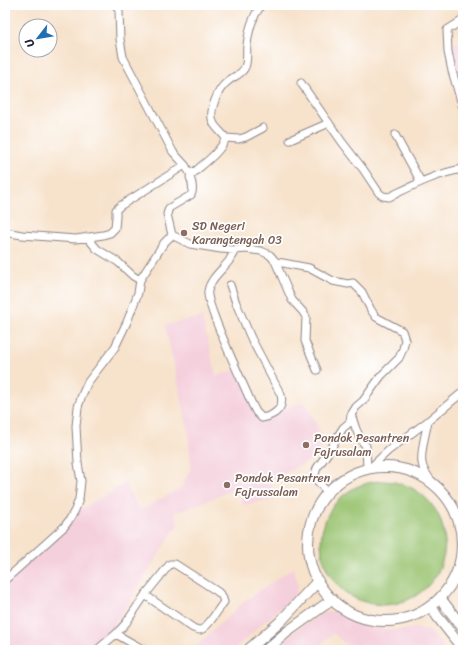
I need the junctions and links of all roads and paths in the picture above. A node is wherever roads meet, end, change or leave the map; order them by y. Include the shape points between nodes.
1 (116, 5) edge
2 (261, 5) edge
3 (463, 20) edge
4 (301, 83) dead end
5 (463, 108) edge
6 (329, 123) junction
7 (263, 128) dead end
8 (395, 135) dead end
9 (226, 138) junction
10 (290, 140) dead end
11 (184, 165) junction
12 (463, 168) edge
13 (191, 175) junction
14 (421, 182) junction
15 (6, 232) edge
16 (172, 235) junction
17 (87, 237) junction
18 (235, 250) junction
19 (276, 262) junction
20 (140, 280) junction
21 (230, 285) dead end
22 (317, 370) dead end
23 (463, 392) edge
24 (351, 415) junction
25 (428, 422) junction
26 (368, 468) junction
27 (435, 486) junction
28 (327, 492) junction
29 (5, 580) edge
30 (318, 581) junction
31 (145, 596) junction
32 (440, 598) junction
33 (332, 599) junction
34 (431, 606) junction
35 (463, 628) edge
36 (116, 634) junction
37 (463, 649) edge
38 (97, 650) edge
39 (144, 650) edge
40 (248, 650) edge
41 (266, 650) edge

1 - 11 street via 119,11 123,57 173,152
2 - 9 street via 251,22 244,70 223,86 212,108 213,124
3 - 5 street via 447,30 448,52
4 - 6 street
6 - 10 street
6 - 14 street via 383,196 388,197
7 - 9 street via 239,139
8 - 14 street
9 - 13 street via 212,158
11 - 13 street
11 - 17 street via 120,206 116,210 115,228 110,233
12 - 14 street
13 - 16 street via 193,192 168,210
15 - 17 street via 76,239
16 - 18 street via 190,244
16 - 20 street
17 - 20 street via 97,249
18 - 19 street via 261,251 270,255
18 - 21 street via 211,282 207,292 209,302 256,412 262,418 269,417 282,404 281,396 251,338
19 - 22 street via 292,300 306,317 305,341
19 - 24 street via 309,268 333,281 353,283 362,292 376,317 402,331 405,340 399,358 381,376
20 - 29 street via 138,293 122,332 115,346 88,382 78,407 76,426 80,486 75,510 64,527
23 - 25 street
24 - 26 street via 366,446
24 - 28 street via 350,422 343,428 317,468 314,477
25 - 26 street
25 - 27 street via 422,463
26 - 27 main road via 387,467 412,472
26 - 28 main road via 345,478
27 - 32 main road via 451,505 461,535 461,554 454,578
28 - 30 main road via 317,508 309,532 311,564
30 - 33 main road
30 - 40 main road via 280,622
31 - 31 street via 168,565 175,564 218,592 224,602 207,626 200,630
31 - 36 street
32 - 34 main road
32 - 35 main road
33 - 34 main road via 349,612 369,619 391,621 412,616
33 - 41 main road
34 - 37 main road
36 - 38 street
36 - 39 street

